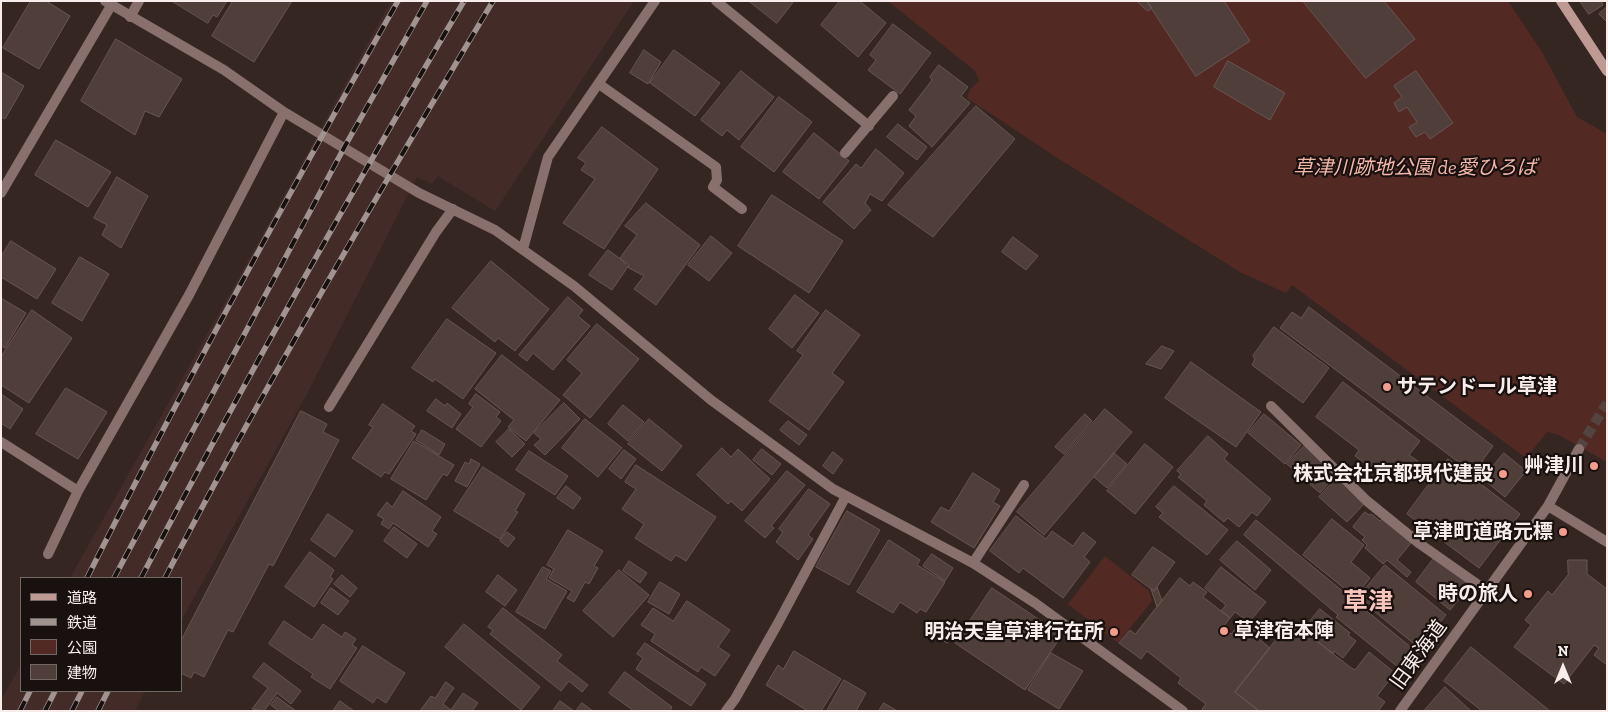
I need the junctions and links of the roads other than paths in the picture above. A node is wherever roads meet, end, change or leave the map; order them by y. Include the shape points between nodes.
1 (139, 1) edge
2 (656, 1) edge
3 (716, 1) edge
4 (1561, 1) edge
5 (108, 2) edge
6 (130, 17) junction
7 (1607, 71) edge
8 (599, 84) junction
9 (893, 96) dead end
10 (284, 112) junction
11 (868, 126) junction
12 (845, 153) dead end
13 (1, 193) edge
14 (453, 209) junction
15 (742, 209) dead end
16 (523, 249) junction
17 (1272, 406) dead end
18 (329, 407) dead end
19 (1, 442) edge
20 (1578, 449) tunnel mouth
21 (1024, 485) dead end
22 (78, 491) junction
23 (846, 496) junction
24 (1548, 506) junction
25 (1607, 542) edge
26 (48, 554) dead end
27 (973, 563) junction
28 (1487, 591) junction
29 (726, 711) edge
30 (1183, 711) edge
31 (1400, 711) edge

1 - 6 street
2 - 8 street
3 - 11 street
4 - 7 street
5 - 6 street
5 - 13 street
6 - 10 street via 224,70
8 - 15 street via 716,168 717,180 713,188
8 - 16 street via 548,157
9 - 11 street
10 - 14 street via 419,193
10 - 22 street via 189,295
11 - 12 street
14 - 16 street via 495,230
14 - 18 street
16 - 23 street via 574,286 711,400 833,490
17 - 28 street via 1367,501 1420,544
19 - 22 street
20 - 24 street, 旧東海道
21 - 27 street
22 - 26 street
23 - 27 street
23 - 29 street via 777,625
24 - 25 street
24 - 28 street, 旧東海道
27 - 30 street via 1042,608
28 - 31 street, 旧東海道

